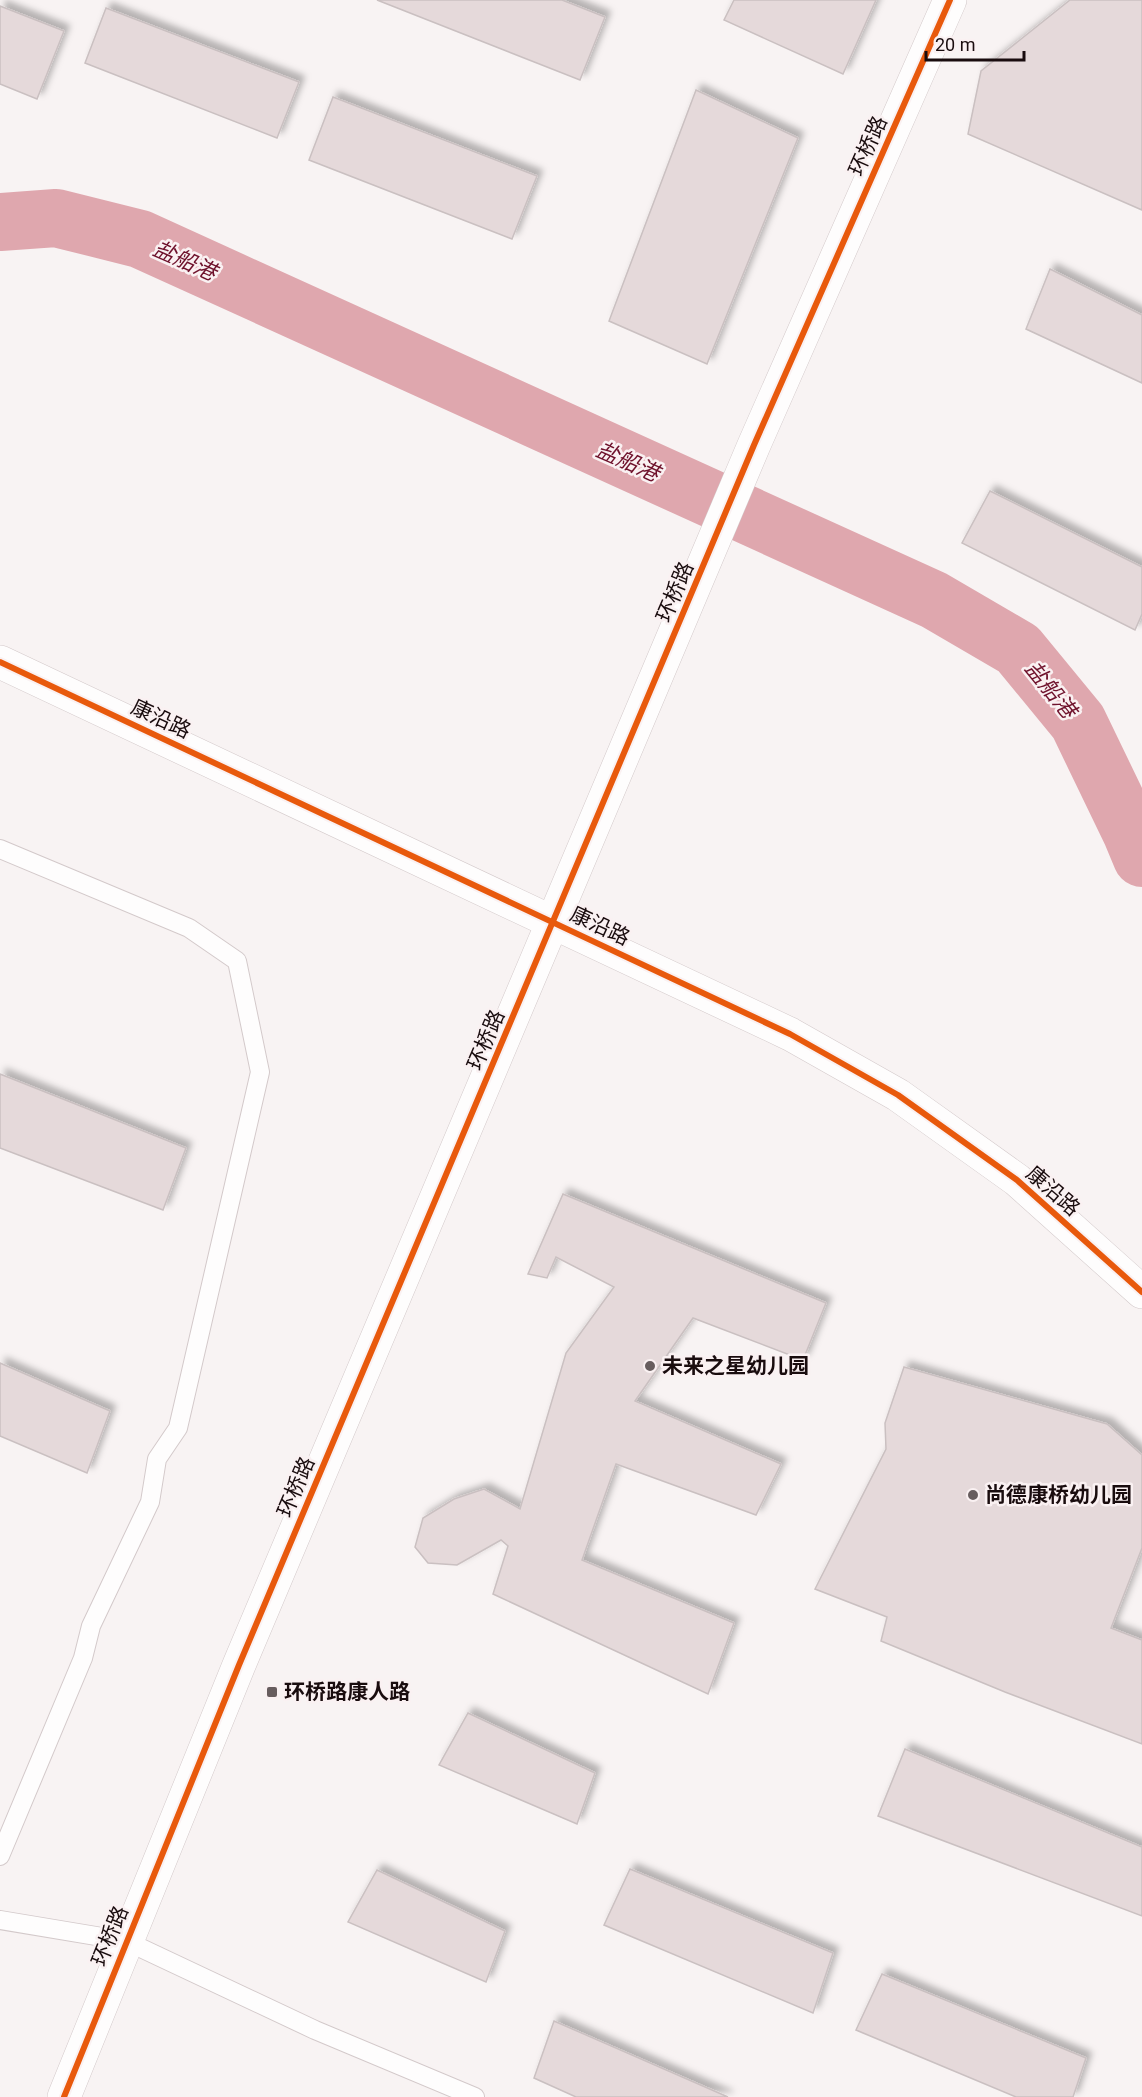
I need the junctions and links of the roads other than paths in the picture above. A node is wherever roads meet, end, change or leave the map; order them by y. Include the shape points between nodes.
1 (950, 0) edge
2 (0, 662) edge
3 (0, 849) edge
4 (554, 923) junction
5 (1142, 1292) edge
6 (0, 1856) edge
7 (0, 1920) edge
8 (126, 1941) junction
9 (64, 2097) edge
10 (475, 2097) edge

1 - 4 street, 环桥路 via 754,446
2 - 4 street, 康沿路
3 - 6 lane via 189,928 237,961 260,1072 178,1428 157,1459 150,1502 92,1626 83,1658
4 - 5 street, 康沿路 via 790,1034 898,1095 1017,1180
4 - 8 street, 环桥路
7 - 8 lane
8 - 9 street, 环桥路
8 - 10 lane via 315,2030

